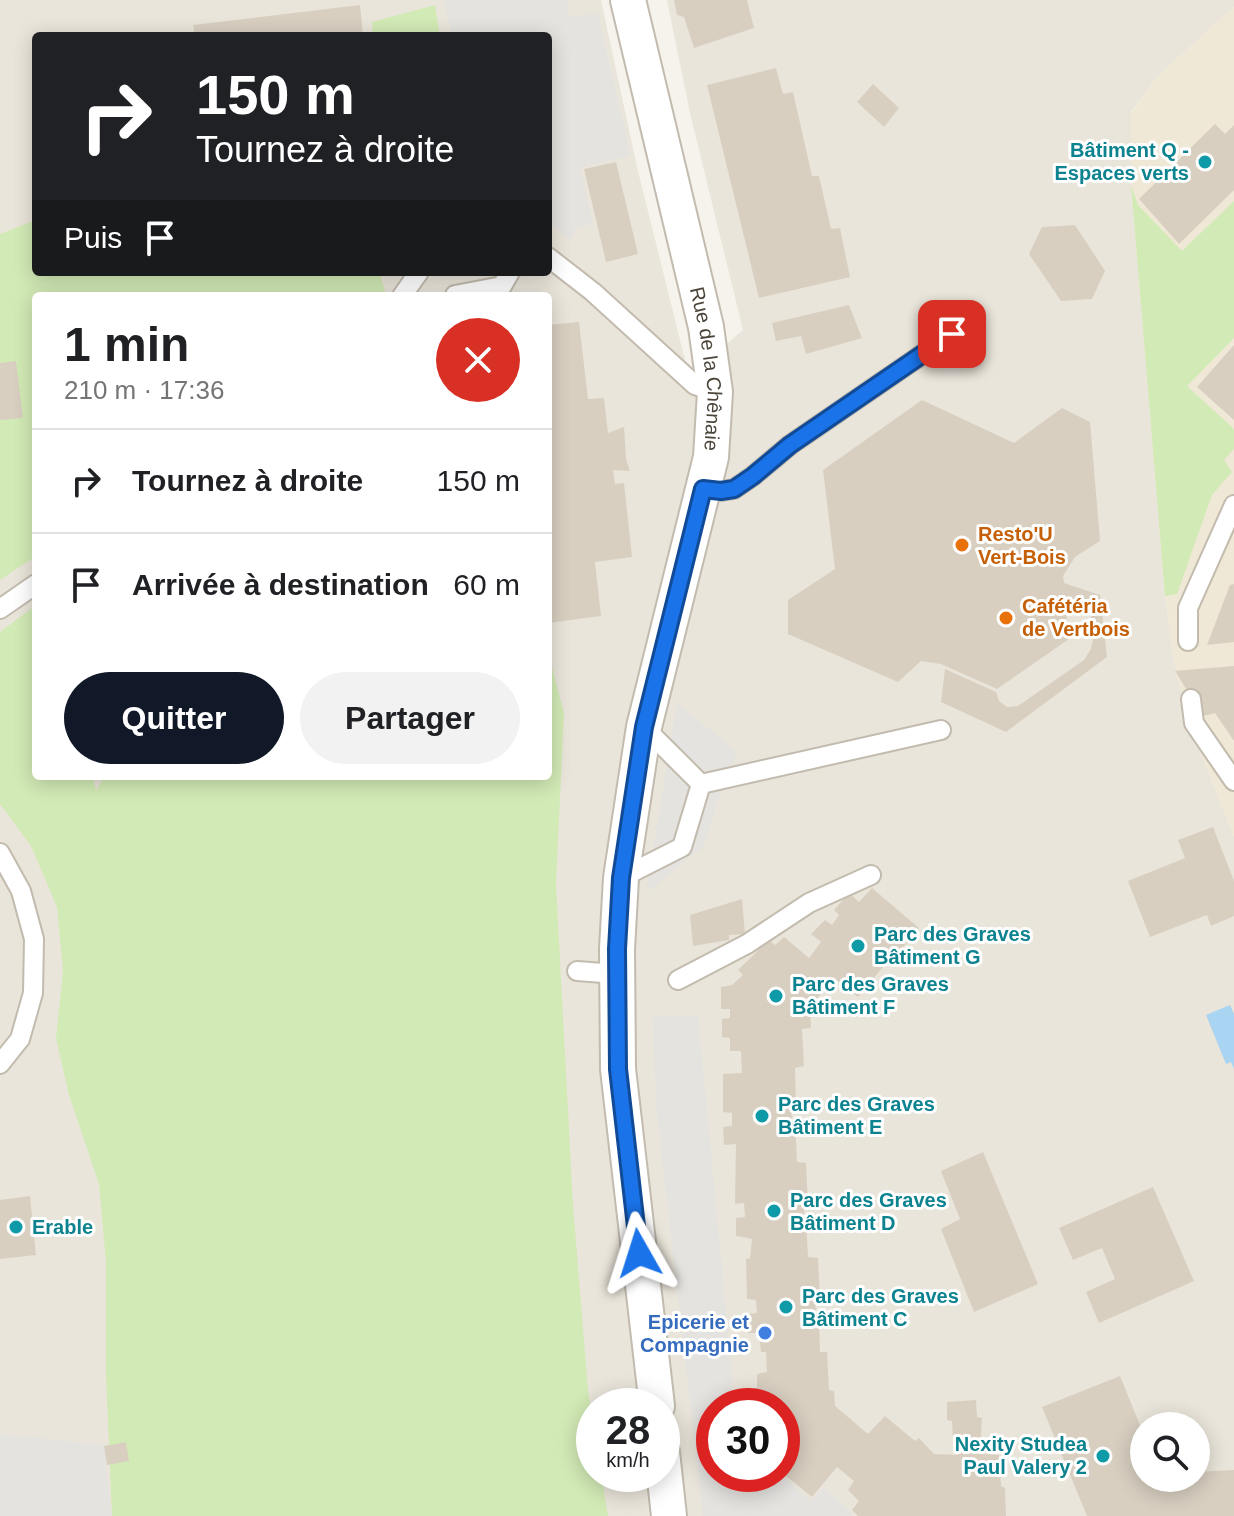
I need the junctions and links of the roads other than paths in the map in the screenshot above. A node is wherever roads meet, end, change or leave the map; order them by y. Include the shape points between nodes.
1 (628, 0) edge
2 (552, 260) edge
3 (508, 276) edge
4 (471, 292) edge
5 (952, 334) dead end
6 (715, 392) junction
7 (703, 489) junction
8 (1234, 505) edge
9 (32, 587) edge
10 (0, 609) edge
11 (1188, 641) dead end
12 (1191, 699) dead end
13 (644, 727) junction
14 (941, 730) dead end
15 (1234, 781) edge
16 (701, 784) junction
17 (0, 853) edge
18 (871, 875) dead end
19 (621, 878) junction
20 (577, 971) dead end
21 (617, 974) junction
22 (678, 980) dead end
23 (0, 1064) edge
24 (655, 1388) edge
25 (666, 1492) edge
26 (669, 1516) edge

1 - 6 street, Rue de la Chênaie via 706,327
2 - 6 lane via 695,385
3 - 4 lane via 502,286
5 - 7 lane via 734,489
6 - 7 street, Rue de la Chênaie via 711,457
7 - 13 street, Rue de la Chênaie
8 - 11 lane via 1188,608
9 - 10 lane
12 - 15 lane via 1194,723
13 - 16 lane
13 - 19 street, Rue de la Chênaie
14 - 16 lane
16 - 19 lane via 682,847
17 - 23 lane via 21,891 34,939 33,993 20,1039
18 - 22 lane via 809,903
19 - 21 street, Rue de la Chênaie
20 - 21 lane
21 - 24 street, Rue de la Chênaie via 618,1069
25 - 26 street

